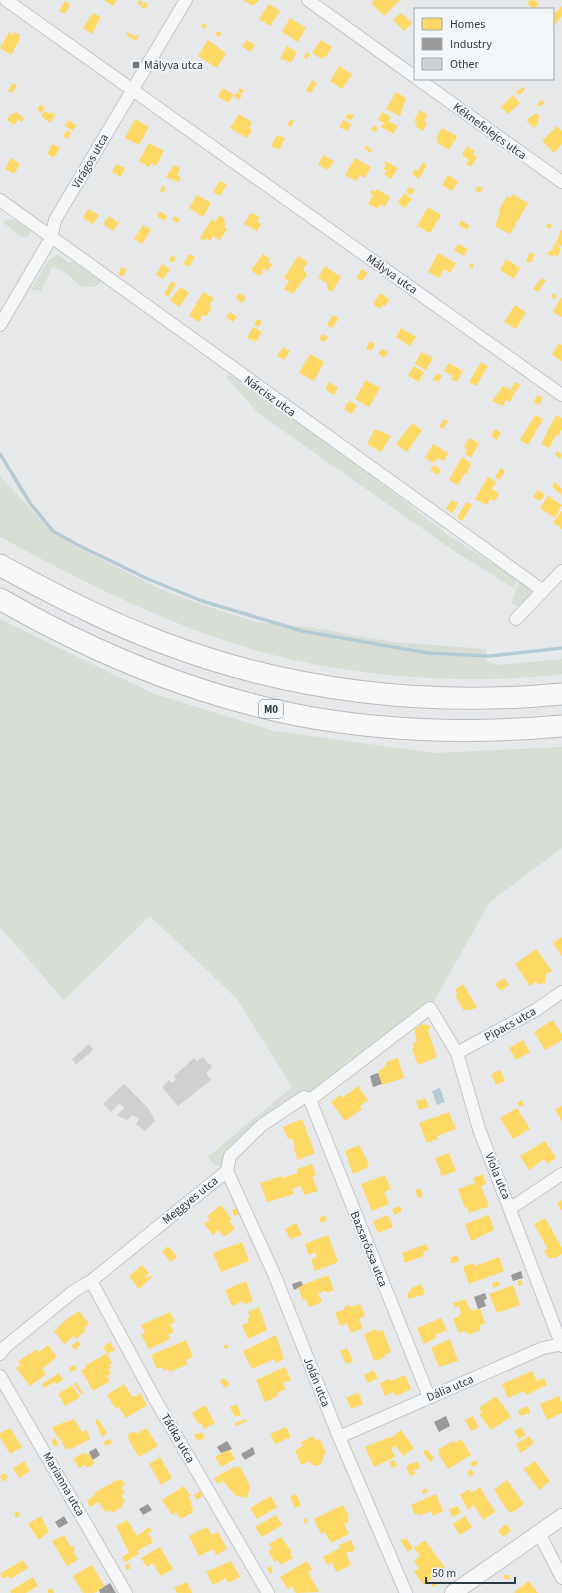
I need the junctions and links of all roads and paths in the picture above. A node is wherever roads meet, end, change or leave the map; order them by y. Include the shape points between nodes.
1 (6, 0) edge
2 (186, 0) edge
3 (308, 0) edge
4 (414, 76) edge
5 (419, 80) edge
6 (132, 89) junction
7 (562, 182) edge
8 (0, 200) edge
9 (51, 238) junction
10 (0, 325) edge
11 (562, 395) edge
12 (0, 565) edge
13 (562, 571) edge
14 (542, 590) junction
15 (0, 598) edge
16 (516, 619) dead end
17 (562, 694) edge
18 (562, 726) edge
19 (562, 992) edge
20 (430, 1008) joint
21 (457, 1053) junction
22 (310, 1100) junction
23 (227, 1171) junction
24 (562, 1174) edge
25 (511, 1208) junction
26 (91, 1281) junction
27 (562, 1345) edge
28 (0, 1354) edge
29 (0, 1376) edge
30 (429, 1397) junction
31 (339, 1437) junction
32 (562, 1517) edge
33 (539, 1533) junction
34 (562, 1578) edge
35 (126, 1593) edge
36 (268, 1593) edge
37 (406, 1593) edge
38 (453, 1593) edge

1 - 6 street, Mályva utca
2 - 6 street, Virágos utca
3 - 4 street
5 - 7 street, Kéknefelejcs utca
6 - 9 street, Virágos utca via 55,220
6 - 11 street, Mályva utca
8 - 9 street, Nárcisz utca
9 - 10 street, Virágos utca
9 - 14 street, Nárcisz utca
12 - 17 highway via 46,591 155,640 277,677 375,694 437,698 502,698
13 - 14 street
14 - 16 street
15 - 18 highway, M0 via 35,619 142,669 264,707 344,722 417,730 507,731
19 - 21 street, Pipacs utca via 536,1010
20 - 21 street, Viola utca
20 - 22 street, Meggyes utca
21 - 25 street, Viola utca via 479,1129
22 - 23 street, Meggyes utca via 304,1097 262,1125 230,1156
22 - 30 street, Bazsarózsa utca
23 - 26 street, Meggyes utca
23 - 31 street, Jolán utca via 274,1274
24 - 25 street
25 - 27 street, Viola utca
26 - 28 street, Meggyes utca via 74,1291 5,1347
26 - 36 street, Tátika utca via 156,1401
27 - 30 street, Dália utca via 542,1348
29 - 35 street, Marianna utca
30 - 31 street, Dália utca
31 - 37 street, Jolán utca
32 - 33 street
33 - 34 street
33 - 38 street

